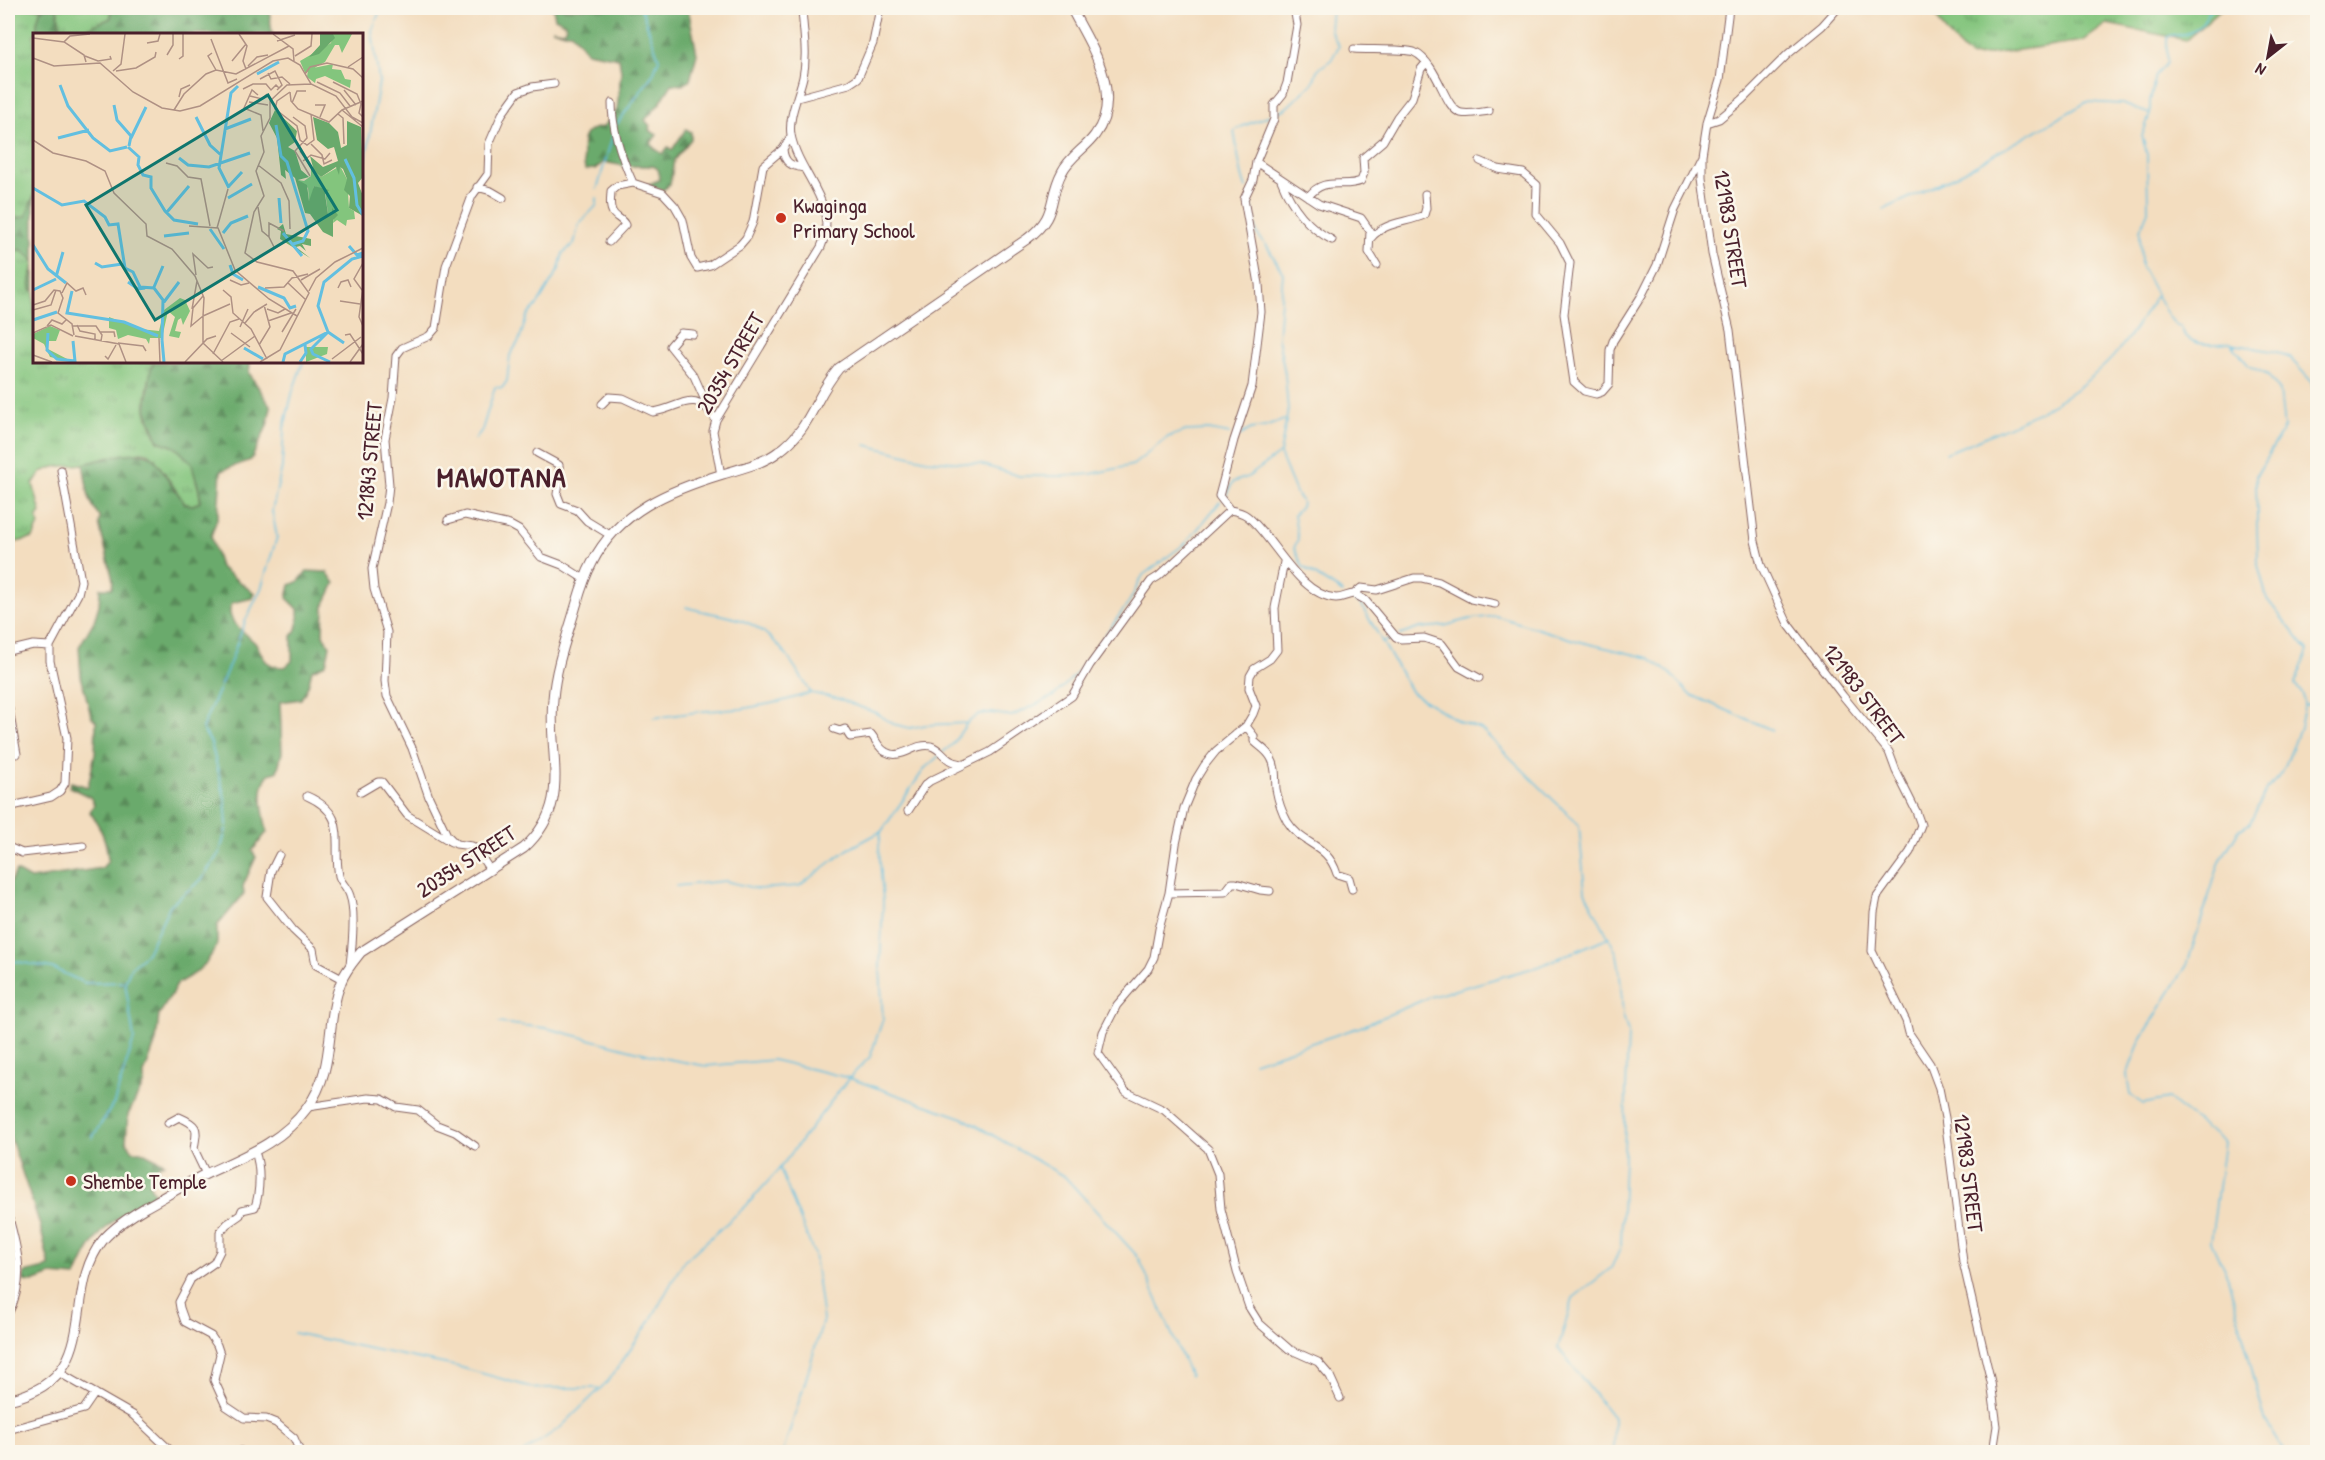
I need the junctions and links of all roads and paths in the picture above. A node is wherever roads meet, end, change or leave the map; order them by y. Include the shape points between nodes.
1 (771, 8) edge
2 (802, 8) edge
3 (880, 8) edge
4 (1071, 8) edge
5 (1294, 8) edge
6 (1729, 8) edge
7 (1838, 8) edge
8 (1354, 49) dead end
9 (1426, 63) junction
10 (554, 84) dead end
11 (797, 98) junction
12 (612, 103) dead end
13 (1489, 111) dead end
14 (1707, 123) junction
15 (791, 136) junction
16 (783, 149) junction
17 (1702, 155) junction
18 (1480, 161) dead end
19 (1256, 162) junction
20 (804, 168) junction
21 (1281, 180) junction
22 (633, 183) junction
23 (477, 188) junction
24 (1425, 194) dead end
25 (1308, 196) junction
26 (503, 198) dead end
27 (1371, 238) junction
28 (1332, 240) dead end
29 (609, 242) dead end
30 (1377, 265) dead end
31 (693, 334) dead end
32 (602, 404) dead end
33 (709, 410) junction
34 (716, 420) junction
35 (537, 453) dead end
36 (61, 470) dead end
37 (721, 475) junction
38 (1230, 510) junction
39 (448, 520) dead end
40 (610, 536) junction
41 (1284, 562) junction
42 (584, 579) junction
43 (1348, 595) junction
44 (1495, 604) dead end
45 (50, 646) junction
46 (8, 651) edge
47 (1479, 678) dead end
48 (8, 704) edge
49 (1246, 726) junction
50 (834, 729) dead end
51 (17, 754) dead end
52 (965, 764) junction
53 (361, 792) dead end
54 (307, 796) dead end
55 (8, 807) edge
56 (908, 811) dead end
57 (454, 843) junction
58 (83, 846) dead end
59 (8, 847) edge
60 (279, 855) dead end
61 (490, 870) junction
62 (1352, 889) dead end
63 (1270, 891) dead end
64 (1169, 893) junction
65 (350, 965) junction
66 (342, 980) junction
67 (308, 1107) junction
68 (168, 1123) dead end
69 (475, 1146) dead end
70 (255, 1152) junction
71 (206, 1174) junction
72 (8, 1215) edge
73 (8, 1314) edge
74 (58, 1372) junction
75 (95, 1393) junction
76 (1340, 1398) dead end
77 (8, 1400) edge
78 (8, 1430) edge
79 (172, 1452) edge
80 (300, 1452) edge
81 (1993, 1452) edge

1 - 2 street
2 - 11 street via 805,58
3 - 11 street via 873,43 858,78
4 - 37 street via 1103,75 1107,107 1095,135 1064,168 1044,223 1027,239 839,368 807,423 783,449 762,462
5 - 19 street via 1297,25 1287,83 1274,105 1274,120
6 - 14 street, 121983 STREET via 1720,80
7 - 14 street via 1742,100 1719,119
8 - 9 street via 1410,51
9 - 13 street via 1438,77 1453,109 1462,113
9 - 25 street via 1412,98 1379,146 1363,158 1361,181 1330,183
10 - 23 street via 514,95 493,133 488,174
11 - 15 street
12 - 22 street via 613,123
14 - 17 street, 121983 STREET
15 - 16 street
15 - 20 street, 20354 STREET
16 - 20 street via 788,163
16 - 22 street via 764,166 746,238 704,267 695,267 683,220 669,198
17 - 18 street via 1674,209 1657,265 1613,341 1609,384 1596,394 1584,391 1574,382 1564,314 1570,262 1536,214 1537,186 1523,173
17 - 81 street, 121983 STREET via 1712,254 1730,330 1748,493 1761,565 1788,624 1889,752 1921,825 1910,852 1877,897 1872,951 1939,1088 1963,1262 1991,1382 1997,1426
19 - 21 street
19 - 38 street via 1244,199 1261,312 1252,386 1222,478 1221,501
20 - 34 street, 20354 STREET via 824,203 823,242
21 - 25 street
21 - 28 street via 1303,218
22 - 29 street via 611,191 612,212 625,225
23 - 26 street
23 - 57 street, 121843 STREET via 446,266 436,328 429,336 402,348 395,359 385,439 389,485 372,574 387,632 387,696 412,748 429,797
24 - 27 street via 1424,215 1396,223
25 - 27 street via 1329,208 1361,218
27 - 30 street via 1369,252
31 - 33 street via 681,333 670,346 694,376
32 - 33 street via 609,397 618,396 653,412 682,401 699,402
33 - 34 street
34 - 37 street, 20354 STREET via 713,431
35 - 40 street via 559,465 557,494 561,504 574,508
36 - 45 street via 81,581
37 - 40 street, 20354 STREET via 657,498
38 - 41 street via 1248,516
38 - 52 street via 1151,581 1071,696 1003,744
39 - 42 street via 465,515 510,525 541,557
40 - 42 street, 20354 STREET
41 - 43 street via 1311,587 1333,598
41 - 49 street via 1276,600 1278,646 1270,659 1252,672 1249,688 1256,706
42 - 61 street, 20354 STREET via 554,684 552,809 534,840
43 - 44 street via 1361,588 1377,590 1422,578 1439,582 1471,599
43 - 47 street via 1365,600 1396,637 1424,638 1442,644 1458,667
45 - 46 street via 33,645
45 - 55 street via 67,738 65,783 51,797
48 - 51 street
49 - 62 street via 1272,759 1277,794 1292,828 1326,853 1337,874 1349,878
49 - 64 street via 1216,751 1196,779 1184,808
50 - 52 street via 845,729 850,737 871,734 891,754 931,746 954,763
52 - 56 street via 930,781
53 - 57 street via 382,782 406,815
54 - 65 street via 328,810 337,831 339,877 352,902
57 - 61 street via 476,849
58 - 59 street via 21,853
60 - 66 street via 271,871 267,897 314,949 316,965
61 - 65 street, 20354 STREET via 375,942
63 - 64 street via 1232,883 1225,892
64 - 76 street via 1152,962 1117,1005 1103,1032 1098,1053 1126,1092 1164,1110 1208,1149 1218,1174 1221,1209 1249,1307 1259,1323 1289,1349 1318,1362
65 - 66 street, 20354 STREET
66 - 67 street, 20354 STREET via 327,1064
67 - 69 street via 382,1099 396,1107 418,1110 436,1125
67 - 70 street, 20354 STREET via 283,1134
68 - 71 street via 179,1117 196,1130 194,1149
70 - 71 street, 20354 STREET
70 - 80 street via 255,1207 242,1210 226,1224 220,1232 214,1263 191,1279 179,1302 185,1322 211,1336 218,1345 220,1354 214,1380 226,1406 244,1418 276,1423 294,1438
71 - 74 street, 20354 STREET via 136,1214 103,1240 88,1270 72,1349
72 - 73 street via 20,1260
74 - 75 street
74 - 77 street, 20354 STREET via 34,1391
75 - 78 street via 84,1409
75 - 79 street via 133,1415

